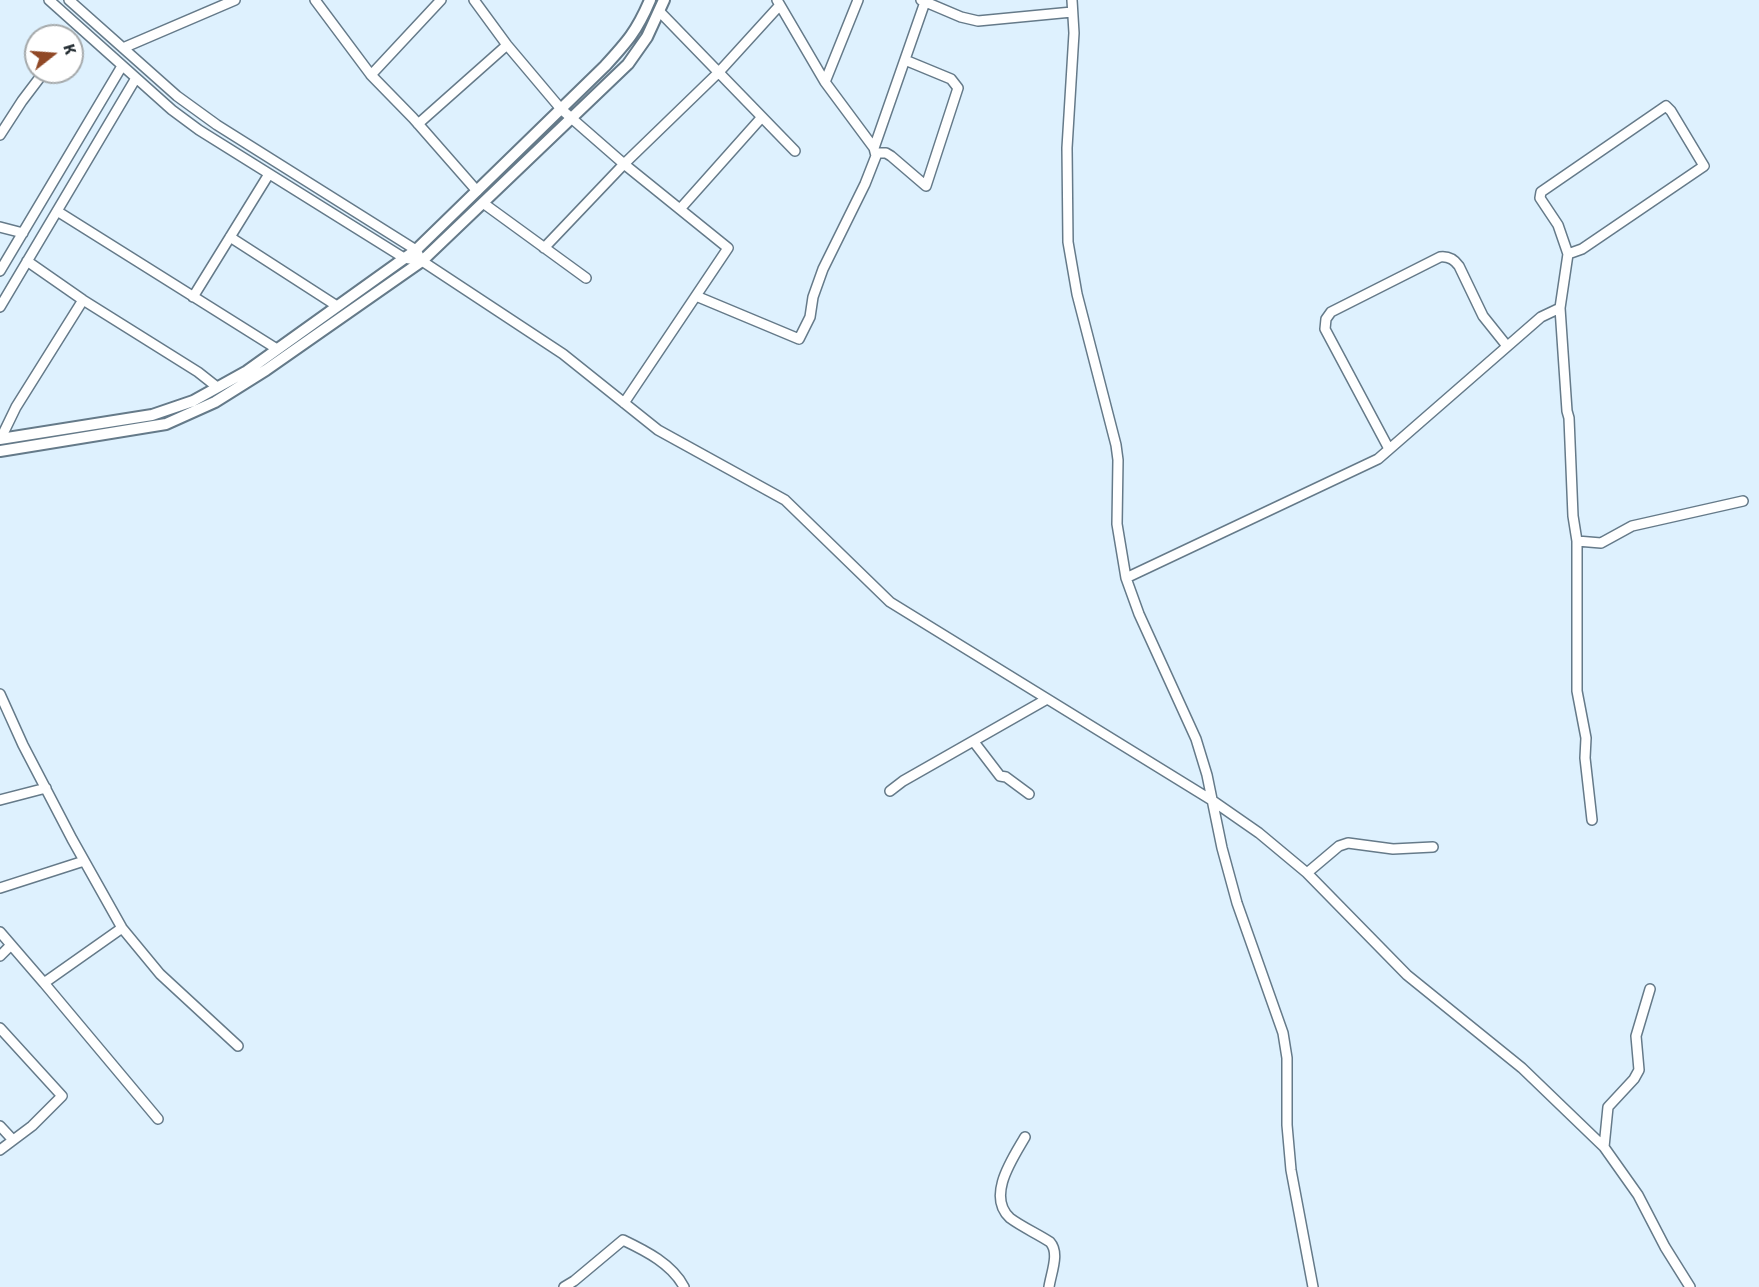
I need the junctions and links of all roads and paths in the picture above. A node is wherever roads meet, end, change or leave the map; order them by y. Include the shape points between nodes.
1 (49, 0) edge
2 (69, 0) edge
3 (234, 0) edge
4 (315, 0) edge
5 (441, 0) edge
6 (474, 0) edge
7 (650, 0) edge
8 (664, 0) edge
9 (858, 0) edge
10 (1072, 0) edge
11 (923, 1) edge
12 (778, 3) edge
13 (660, 12) junction
14 (1072, 12) junction
15 (76, 24) edge
16 (84, 31) edge
17 (507, 45) junction
18 (123, 48) junction
19 (905, 60) junction
20 (123, 66) junction
21 (719, 72) junction
22 (371, 75) junction
23 (136, 78) junction
24 (825, 81) junction
25 (35, 84) edge
26 (561, 109) junction
27 (762, 117) junction
28 (571, 119) junction
29 (418, 124) junction
30 (0, 135) edge
31 (795, 151) dead end
32 (875, 151) junction
33 (624, 164) junction
34 (269, 174) junction
35 (477, 191) junction
36 (483, 203) junction
37 (680, 209) junction
38 (57, 211) junction
39 (0, 227) edge
40 (23, 233) junction
41 (230, 237) junction
42 (544, 248) junction
43 (416, 250) junction
44 (1569, 254) junction
45 (404, 258) junction
46 (27, 261) junction
47 (422, 261) junction
48 (0, 271) edge
49 (586, 278) dead end
50 (696, 296) junction
51 (193, 297) junction
52 (83, 300) junction
53 (337, 306) junction
54 (0, 307) edge
55 (1560, 308) junction
56 (1507, 346) junction
57 (277, 349) junction
58 (217, 387) junction
59 (624, 403) junction
60 (1, 439) edge
61 (1389, 449) junction
62 (0, 451) edge
63 (1743, 501) dead end
64 (1577, 541) junction
65 (1126, 578) junction
66 (0, 694) edge
67 (1047, 699) junction
68 (974, 742) junction
69 (46, 788) junction
70 (890, 791) dead end
71 (1029, 795) dead end
72 (0, 800) edge
73 (1213, 801) junction
74 (1592, 820) dead end
75 (1433, 847) dead end
76 (84, 861) junction
77 (1307, 873) junction
78 (0, 888) edge
79 (122, 928) junction
80 (0, 932) edge
81 (11, 945) junction
82 (0, 956) edge
83 (44, 983) junction
84 (1650, 989) dead end
85 (0, 1028) edge
86 (238, 1046) dead end
87 (158, 1119) dead end
88 (0, 1126) edge
89 (1025, 1137) dead end
90 (13, 1140) junction
91 (1604, 1147) junction
92 (0, 1150) edge
93 (564, 1287) edge
94 (684, 1287) edge
95 (1049, 1287) edge
96 (1313, 1287) edge
97 (1690, 1287) edge

1 - 15 street
2 - 18 street
3 - 18 street
4 - 22 street
5 - 22 street
6 - 17 street
7 - 26 street via 629,40
8 - 13 street
9 - 24 street
10 - 14 street
11 - 14 street via 978,21
11 - 19 street
12 - 21 street
12 - 24 street
13 - 21 street
13 - 28 street via 628,64
14 - 65 street via 1068,242 1077,294 1116,445 1117,524
16 - 20 street
17 - 26 street
17 - 29 street
18 - 43 street via 217,125
19 - 32 street
19 - 32 street via 951,80 958,88 926,186 891,156
20 - 23 street
20 - 40 street
21 - 27 street
21 - 33 street
22 - 29 street
23 - 34 street via 199,130
23 - 38 street
24 - 32 street
25 - 30 street
26 - 28 street
26 - 35 street
27 - 31 street
27 - 37 street
28 - 33 street
28 - 36 street
29 - 35 street
32 - 50 street via 865,184 823,269 810,317 799,339
33 - 37 street
33 - 42 street
34 - 41 street
34 - 45 street
35 - 43 street
36 - 42 street
36 - 47 street
37 - 50 street via 728,248
38 - 46 street
38 - 51 street
39 - 40 street
40 - 48 street
41 - 51 street
41 - 53 street
42 - 49 street
43 - 45 street
43 - 47 street
44 - 44 street via 1558,225 1540,198 1541,192 1666,106 1704,166
44 - 55 street
45 - 47 street
45 - 53 street
46 - 52 street
46 - 54 street
47 - 59 street via 563,354
47 - 62 street via 215,402 166,424
50 - 59 street
51 - 57 street
52 - 58 street
52 - 60 street via 16,407
53 - 57 street
55 - 56 street via 1541,317
55 - 64 street
56 - 61 street
56 - 61 street via 1483,316 1459,266 1447,257 1331,312 1325,329
57 - 58 street
58 - 60 street via 193,401 152,415
59 - 67 street via 658,430 785,500 890,602
61 - 65 street via 1378,459
63 - 64 street via 1632,526 1601,543
64 - 74 street via 1577,690 1586,738
65 - 73 street via 1196,740
66 - 69 street
67 - 68 street
67 - 73 street
68 - 70 street
68 - 71 street via 1000,776
69 - 72 street
69 - 76 street
73 - 77 street
73 - 96 street via 1240,912 1283,1033 1288,1148
75 - 77 street via 1393,849 1348,843
76 - 78 street
76 - 79 street
77 - 91 street via 1407,975 1522,1068
79 - 83 street
79 - 86 street via 160,974
80 - 81 street
81 - 82 street
81 - 83 street
83 - 87 street
84 - 91 street via 1636,1036 1640,1070 1608,1107
85 - 90 street via 62,1096
88 - 90 street
89 - 95 street via 1002,1183 1003,1207 1011,1218 1054,1247
90 - 92 street
91 - 97 street via 1638,1195
93 - 94 street via 623,1240 648,1251 679,1277

